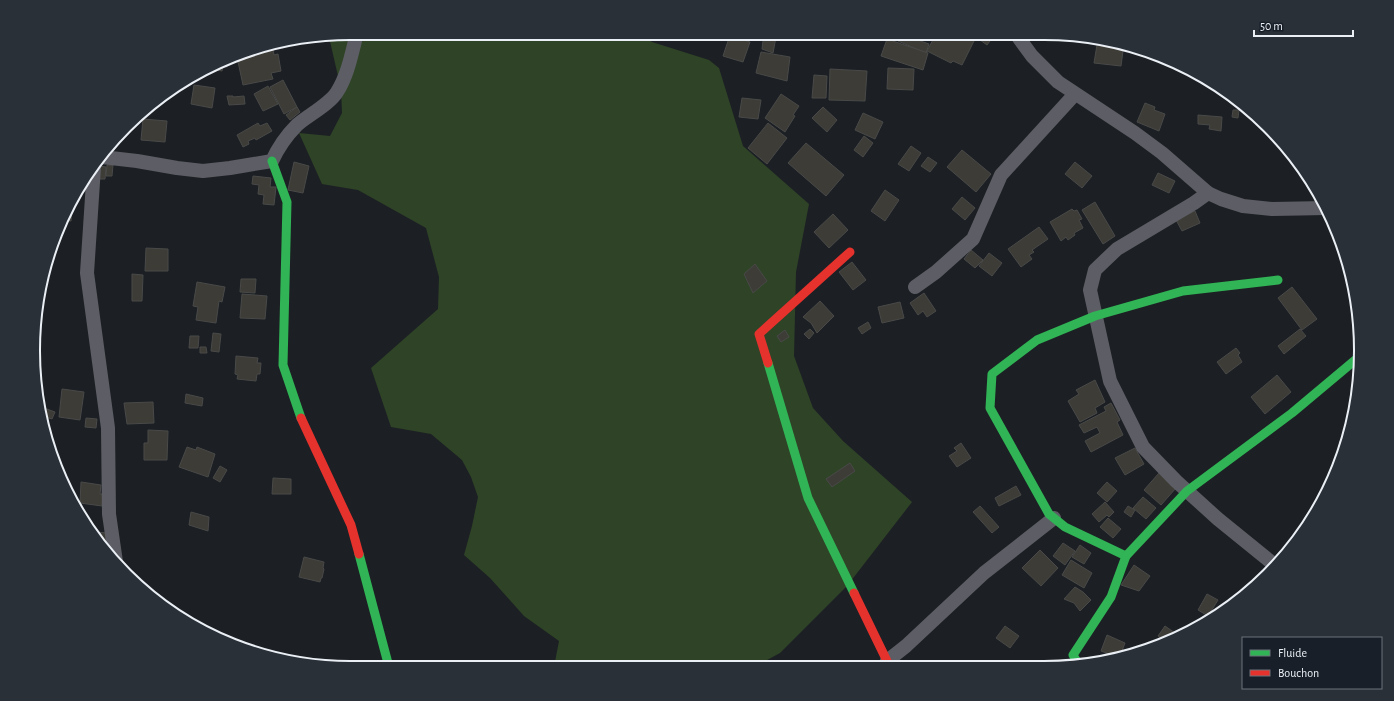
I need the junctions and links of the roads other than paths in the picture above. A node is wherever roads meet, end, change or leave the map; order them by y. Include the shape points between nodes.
1 (355, 40) edge
2 (1020, 40) edge
3 (1075, 94) junction
4 (107, 158) edge
5 (272, 161) junction
6 (93, 176) edge
7 (1208, 193) junction
8 (1319, 208) edge
9 (850, 252) dead end
10 (1278, 280) dead end
11 (915, 287) dead end
12 (1095, 316) junction
13 (1353, 361) edge
14 (1187, 491) junction
15 (1054, 518) junction
16 (115, 552) edge
17 (1126, 556) junction
18 (1271, 562) edge
19 (1075, 659) edge
20 (387, 661) edge
21 (885, 661) edge
22 (888, 661) edge

1 - 5 street via 337,93 297,125 281,144
2 - 3 street via 1032,56 1058,82
3 - 7 street via 1162,153
3 - 11 street via 1001,175 973,239
4 - 5 street via 203,171
5 - 20 street via 287,202 283,365 297,410 351,525
6 - 16 street via 87,273 108,428 109,514
7 - 8 street via 1243,206
7 - 12 street via 1117,249 1095,270 1090,290
9 - 21 street via 759,334 808,498
10 - 12 street via 1183,291
12 - 14 street via 1110,381 1143,447
12 - 15 street via 1037,340 992,374 990,408 1049,514
13 - 14 street via 1292,413
14 - 17 street
14 - 18 street
15 - 17 street via 1065,527
15 - 22 street via 984,573
17 - 19 street via 1111,597 1073,655

